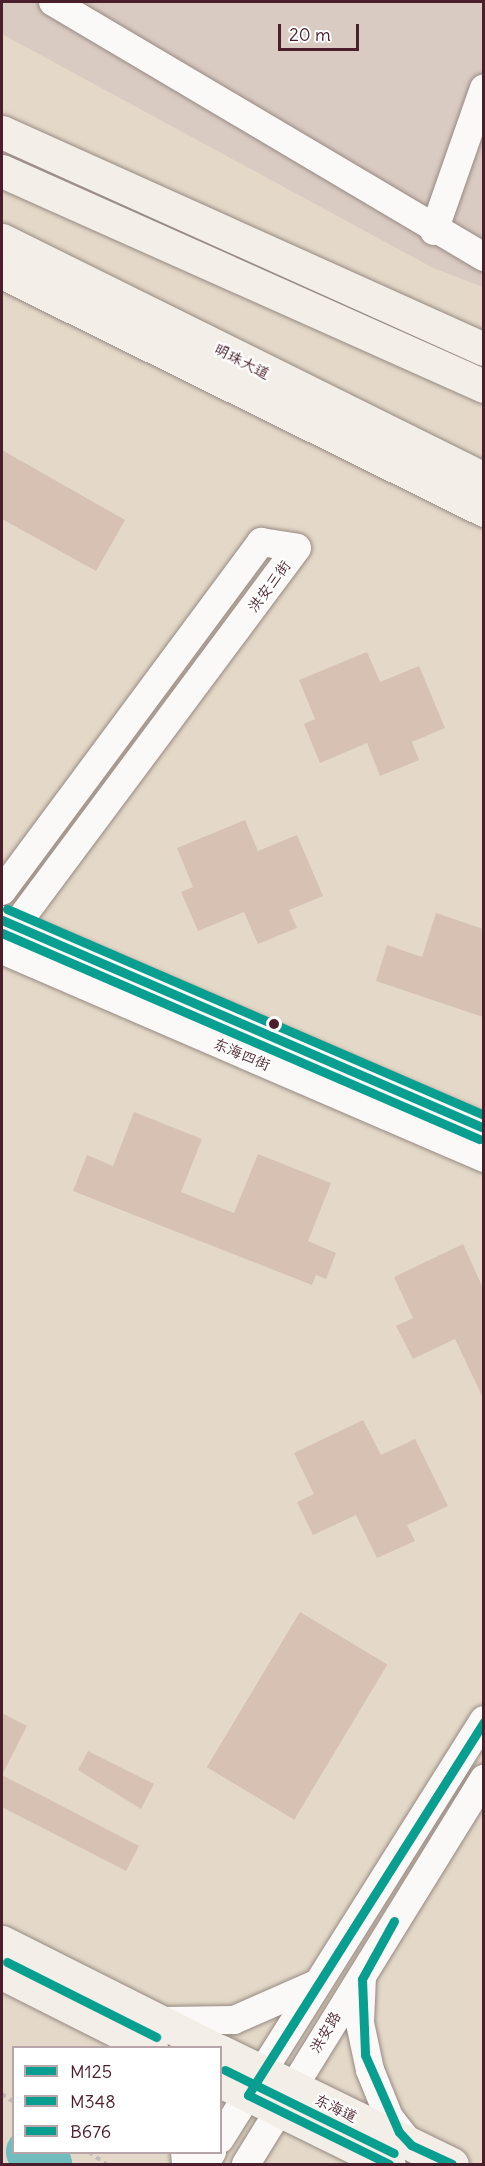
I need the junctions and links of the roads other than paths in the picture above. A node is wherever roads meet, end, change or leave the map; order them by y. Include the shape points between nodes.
1 (54, 2) edge
2 (483, 88) edge
3 (2, 132) edge
4 (2, 171) edge
5 (434, 231) junction
6 (2, 240) edge
7 (483, 257) edge
8 (2, 272) edge
9 (483, 349) edge
10 (483, 386) edge
11 (483, 479) edge
12 (483, 510) edge
13 (2, 891) edge
14 (6, 930) edge
15 (2, 950) edge
16 (483, 1128) edge
17 (483, 1158) edge
18 (483, 1720) edge
19 (483, 1779) edge
20 (2, 1942) edge
21 (366, 1967) junction
22 (2, 1973) edge
23 (320, 1981) junction
24 (152, 2033) edge
25 (129, 2040) edge
26 (205, 2046) edge
27 (222, 2054) edge
28 (244, 2083) edge
29 (286, 2098) junction
30 (222, 2134) edge
31 (395, 2158) edge
32 (246, 2164) edge
33 (350, 2164) edge
34 (452, 2164) edge

1 - 5 street
2 - 5 street
3 - 9 street
4 - 10 street
5 - 7 street
6 - 11 street, 明珠大道
8 - 12 street, 明珠大道
13 - 14 street, 洪安三街 via 261,542 297,548
14 - 16 street, 东海四街
15 - 17 street, 东海四街
18 - 23 street, 洪安路
19 - 21 street, 洪安路
20 - 24 street
21 - 29 street, 洪安路
21 - 31 street via 359,2007 365,2055 385,2109
22 - 25 street
23 - 24 street via 285,2002 234,2020 185,2024
23 - 28 street, 洪安路
24 - 25 street
24 - 26 street
27 - 28 street, 东海道
28 - 29 street, 东海道
28 - 30 street, 洪安路
29 - 31 street, 东海道
29 - 32 street, 洪安路
31 - 33 street
31 - 34 street, 东海道

